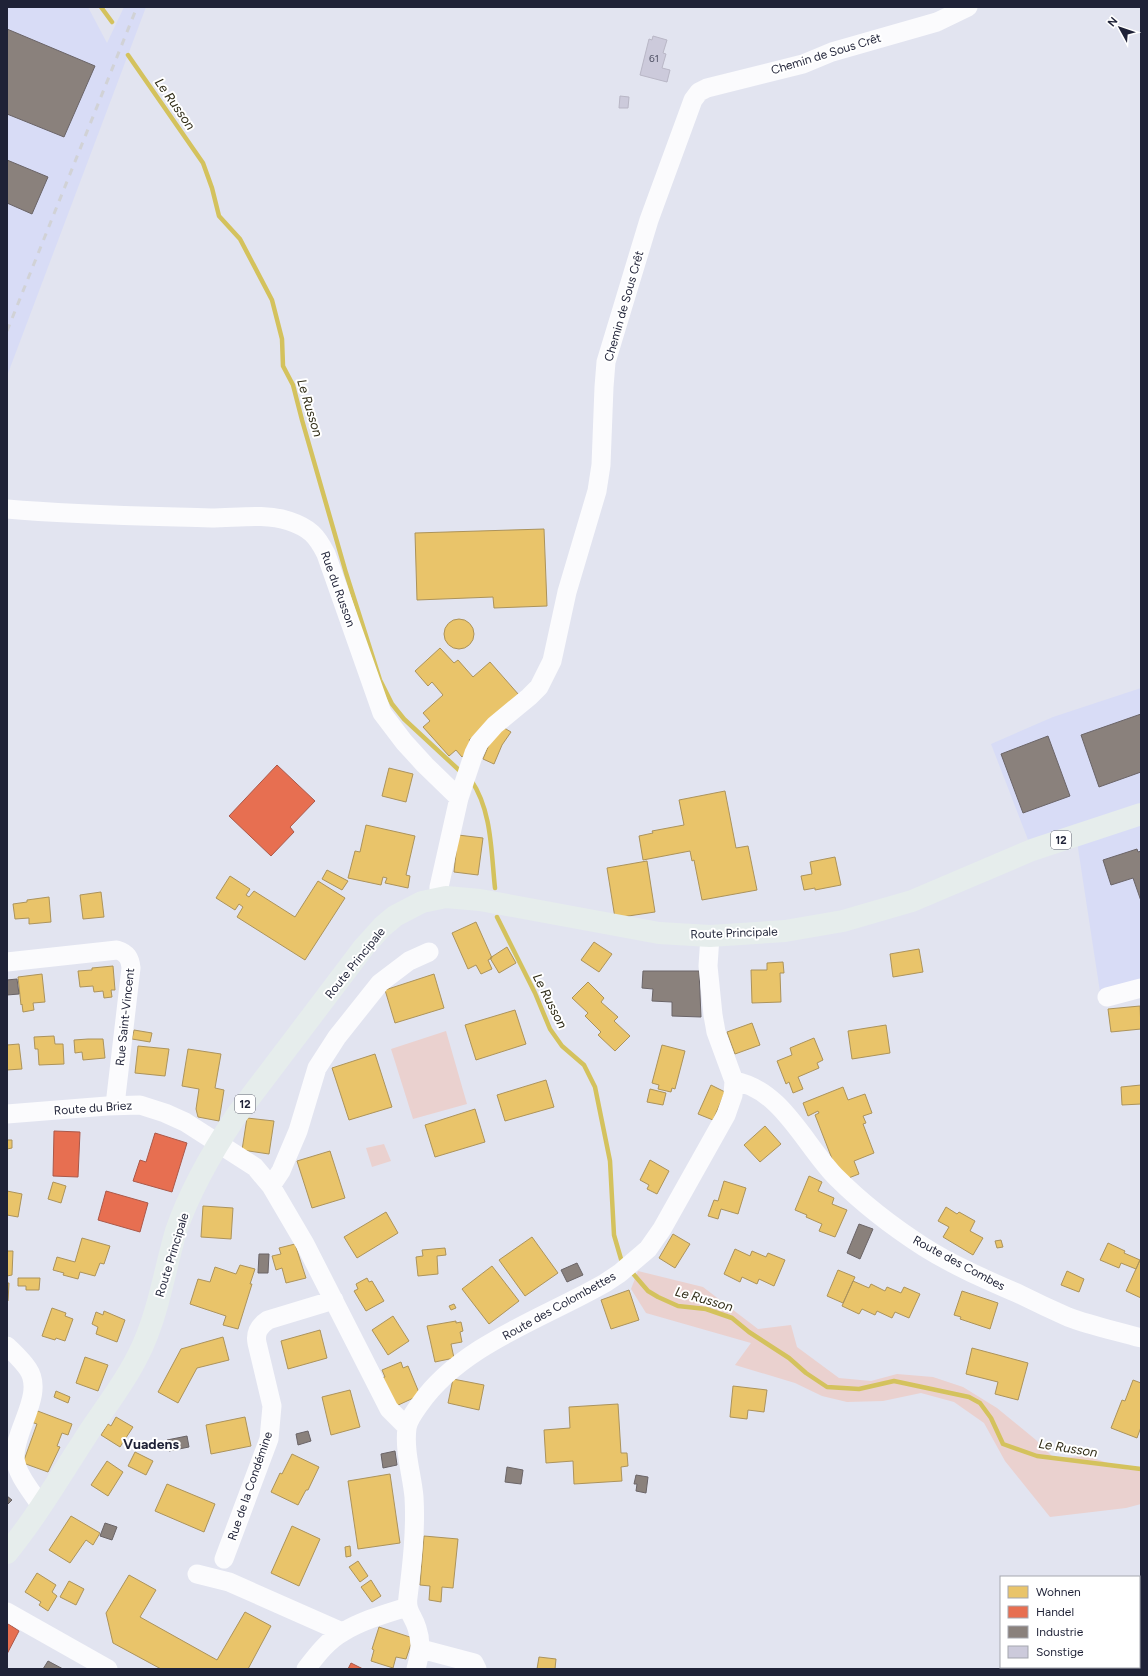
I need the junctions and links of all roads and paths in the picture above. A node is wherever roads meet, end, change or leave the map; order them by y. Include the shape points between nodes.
1 (968, 7) edge
2 (7, 509) edge
3 (459, 798) junction
4 (1141, 814) edge
5 (439, 897) junction
6 (710, 936) junction
7 (429, 952) dead end
8 (7, 962) edge
9 (1141, 988) edge
10 (1107, 997) dead end
11 (734, 1082) junction
12 (115, 1105) junction
13 (7, 1114) edge
14 (218, 1144) junction
15 (271, 1186) junction
16 (334, 1300) junction
17 (1141, 1338) edge
18 (7, 1346) edge
19 (407, 1427) junction
20 (41, 1506) junction
21 (7, 1553) edge
22 (224, 1559) dead end
23 (197, 1574) dead end
24 (407, 1607) junction
25 (7, 1612) edge
26 (342, 1632) junction
27 (421, 1649) junction
28 (108, 1669) edge
29 (306, 1669) edge
30 (416, 1669) edge
31 (476, 1669) edge

1 - 3 street, Chemin de Sous Crêt via 937,22 832,52 803,64 707,88 699,92 693,100 649,220 608,356 599,478 567,592 552,661 548,672 530,697 495,725 479,743
2 - 3 street, Rue du Russon via 270,518 289,521 306,528 317,538 326,554 382,713 404,742
3 - 5 street
4 - 6 main road, Route Principale / 12 via 1032,850 912,901 843,921 785,931
5 - 6 main road, Route Principale / 12 via 480,900 659,933
5 - 14 main road, Route Principale / 12 via 408,908 382,927 364,947 236,1116
6 - 11 street, Route des Colombettes via 708,966 713,1014 716,1032
7 - 15 street via 410,961 380,983 337,1037 317,1068 298,1131 281,1172
8 - 12 street, Rue Saint-Vincent via 117,950 124,952 130,959
9 - 10 street
11 - 17 street, Route des Combes via 750,1086 769,1097 827,1168 851,1192 925,1247 981,1277 1070,1317
11 - 19 street, Route des Colombettes via 733,1095 726,1115 662,1229 648,1249 620,1273 588,1293 499,1339 450,1370 428,1391
12 - 13 street, Route du Briez
12 - 14 street, Route du Briez via 140,1105 165,1113 185,1122
14 - 15 street via 255,1167
14 - 20 main road, Route Principale / 12 via 191,1194 179,1225 144,1345
15 - 16 street
16 - 19 street via 389,1409
16 - 22 street, Rue de la Condémine via 268,1320 257,1331 257,1343 272,1406 272,1422 269,1440
18 - 20 street via 28,1369 31,1376 31,1401 18,1434 15,1457 20,1472
19 - 24 street, Route des Colombettes via 414,1498 413,1552
20 - 21 main road, Route Principale / 12
23 - 26 street via 229,1582
24 - 26 street via 376,1616
24 - 27 street via 417,1628
25 - 28 street
26 - 29 street via 319,1652
27 - 30 street
27 - 31 street via 474,1663

